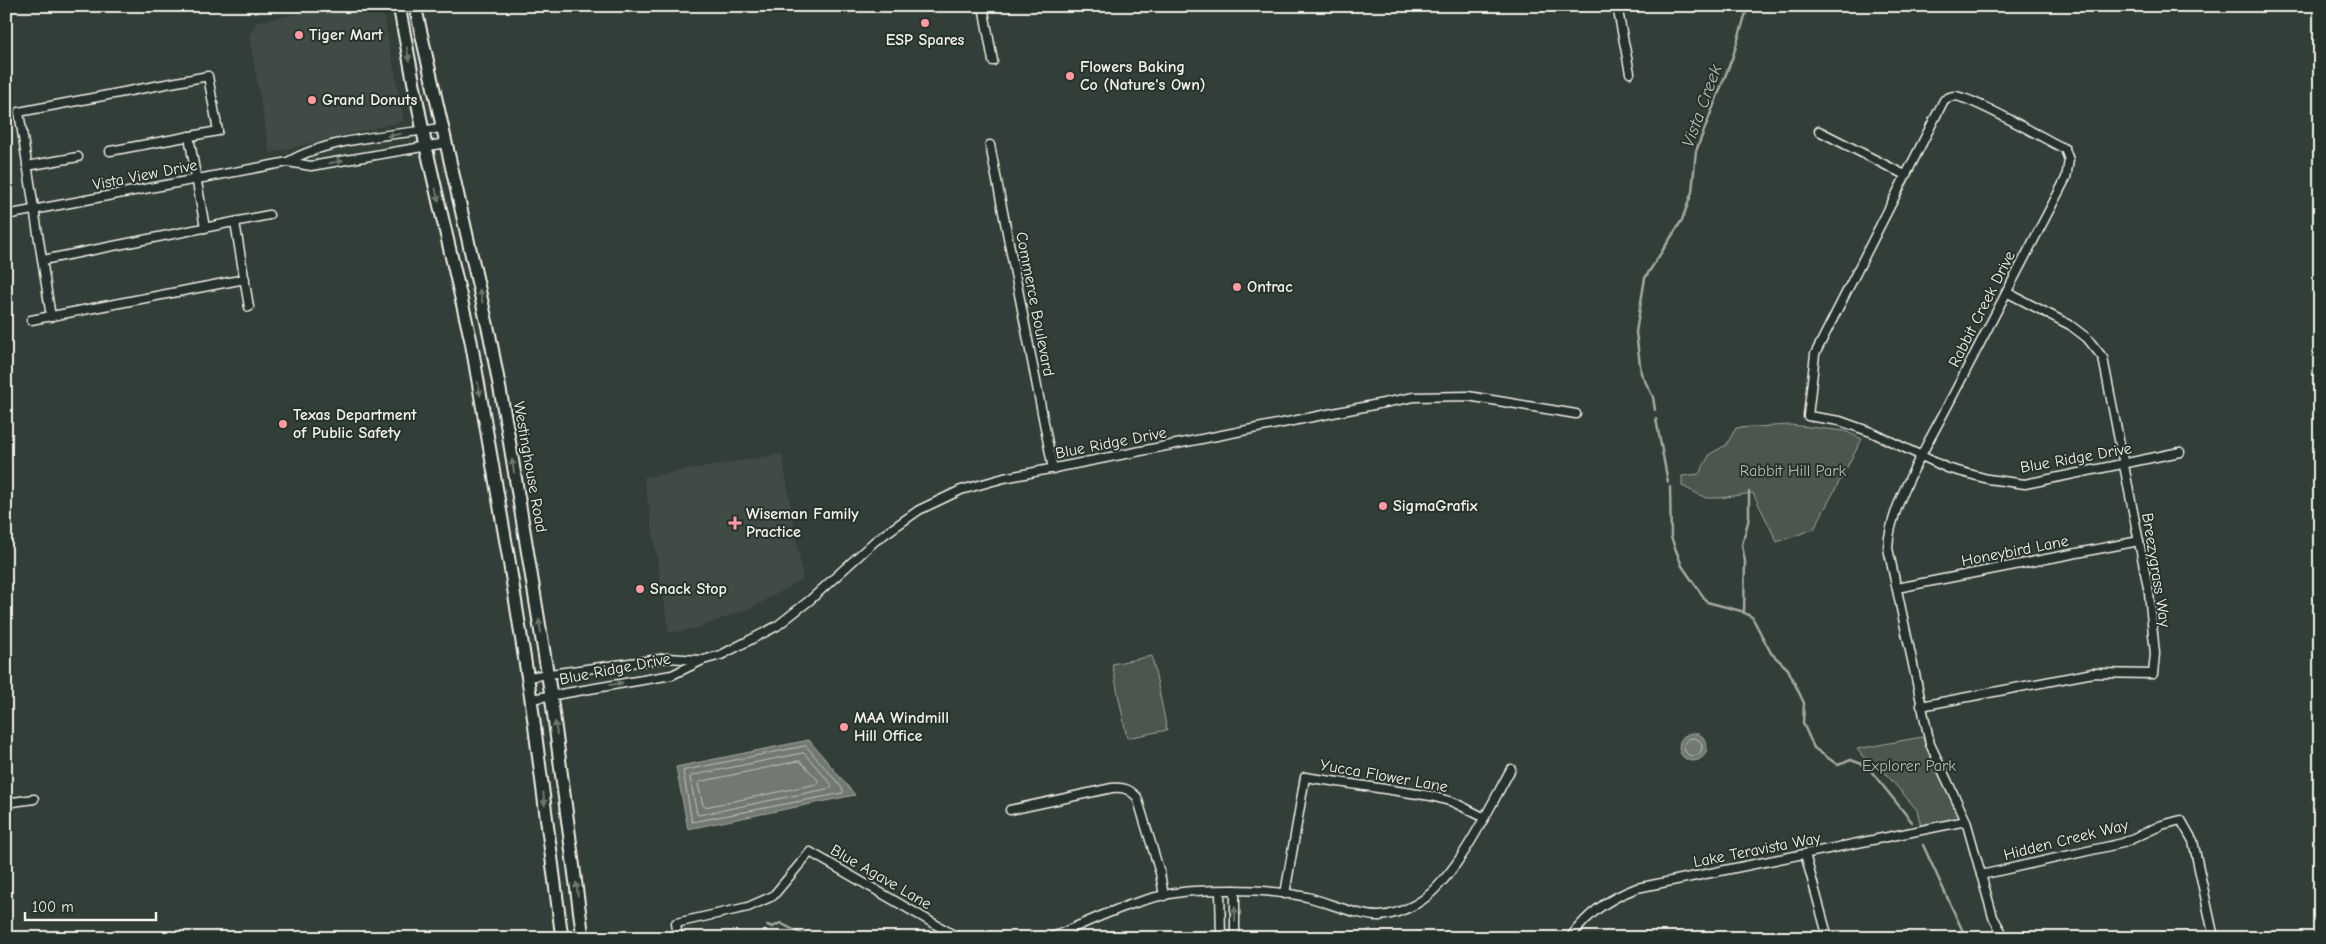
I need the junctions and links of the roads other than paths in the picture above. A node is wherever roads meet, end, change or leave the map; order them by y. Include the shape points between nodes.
1 (399, 6) edge
2 (414, 6) edge
3 (983, 6) edge
4 (1617, 6) edge
5 (993, 60) dead end
6 (1630, 73) dead end
7 (442, 128) junction
8 (423, 131) junction
9 (1819, 131) dead end
10 (189, 136) junction
11 (446, 143) junction
12 (990, 146) dead end
13 (426, 147) junction
14 (110, 151) dead end
15 (78, 157) dead end
16 (288, 162) junction
17 (28, 166) junction
18 (1906, 175) junction
19 (198, 180) junction
20 (34, 210) junction
21 (6, 215) edge
22 (269, 215) dead end
23 (235, 222) junction
24 (205, 228) junction
25 (43, 260) junction
26 (245, 279) junction
27 (2006, 292) junction
28 (249, 307) dead end
29 (51, 317) junction
30 (31, 320) dead end
31 (1576, 414) dead end
32 (1808, 416) joint
33 (2180, 452) dead end
34 (1921, 457) junction
35 (2124, 464) junction
36 (1053, 469) junction
37 (2139, 541) junction
38 (1896, 588) junction
39 (702, 660) junction
40 (548, 674) junction
41 (528, 677) junction
42 (551, 695) junction
43 (531, 699) junction
44 (1921, 706) junction
45 (1511, 769) dead end
46 (34, 798) dead end
47 (6, 803) edge
48 (1010, 810) dead end
49 (1483, 817) junction
50 (1966, 821) junction
51 (1805, 854) junction
52 (1981, 875) junction
53 (1234, 890) junction
54 (1220, 891) junction
55 (1285, 894) junction
56 (1164, 896) junction
57 (562, 938) edge
58 (583, 938) edge
59 (678, 938) edge
60 (959, 938) edge
61 (1051, 938) edge
62 (1221, 938) edge
63 (1235, 938) edge
64 (1570, 938) edge
65 (1828, 938) edge
66 (2005, 938) edge
67 (2214, 938) edge

1 -> 8 main road
2 - 7 main road, Westinghouse Road
3 - 5 street
4 - 6 street
7 - 8 street, Vista View Drive
7 - 11 main road, Westinghouse Road
8 - 13 main road
8 -> 16 street, Vista View Drive via 304,152
9 - 18 street
10 - 14 street
10 - 17 street via 218,131 208,76 19,112
10 - 19 street
11 - 13 street, Vista View Drive
40 -> 11 main road, Westinghouse Road via 490,337
12 - 36 street, Commerce Boulevard
16 -> 13 street, Vista View Drive via 311,166
13 -> 41 main road via 471,341
15 - 17 street
16 - 19 street, Vista View Drive
17 - 20 street
18 - 27 street, Rabbit Creek Drive via 1944,100 1952,96 1961,97 2065,149 2069,160 2066,178
18 - 32 street, Rabbit Creek Drive via 1815,354
19 - 20 street, Vista View Drive
19 - 24 street
20 - 21 street, Vista View Drive
20 - 25 street
22 - 23 street
23 - 24 street
23 - 26 street
24 - 25 street
25 - 29 street
26 - 28 street
26 - 29 street
27 - 34 street, Rabbit Creek Drive
27 - 35 street, Breezygrass Way via 2070,325 2087,338 2103,358
29 - 30 street
31 - 36 street, Blue Ridge Drive via 1468,396 1414,396
32 - 34 street, Blue Ridge Drive via 1840,421 1871,432
33 - 35 street, Blue Ridge Drive
34 - 35 street, Blue Ridge Drive via 1988,479 2025,484
34 - 38 street, Rabbit Creek Drive via 1892,519 1889,533 1888,548
35 - 37 street, Breezygrass Way
36 - 39 street, Blue Ridge Drive via 961,490 919,510 875,541 777,626 721,655
37 - 38 street, Honeybird Lane
37 - 44 street, Breezygrass Way via 2149,593 2155,654 2153,674 2093,673
38 - 44 street, Rabbit Creek Drive
39 - 40 street, Blue Ridge Drive via 667,658
42 -> 39 street, Blue Ridge Drive via 672,675
40 - 41 street, Blue Ridge Drive
40 - 42 main road, Westinghouse Road
41 - 43 main road
42 - 43 street, Blue Ridge Drive
58 -> 42 main road, Westinghouse Road
43 -> 57 main road
44 - 50 street, Rabbit Creek Drive via 1930,744
45 - 49 street
46 - 47 street
48 - 56 street via 1112,788 1130,789 1137,798
49 - 55 street via 1456,864 1430,894 1394,914 1362,913
49 - 55 street, Yucca Flower Lane via 1432,796 1305,777
50 - 51 street, Lake Teravista Way
50 - 52 street, Rabbit Creek Drive
51 - 64 street, Lake Teravista Way via 1636,888 1596,909
51 - 65 street
52 - 66 street, Rabbit Creek Drive via 1993,917
52 - 67 street, Hidden Creek Way via 2123,843 2181,820 2193,841
53 - 54 street
53 - 55 street
63 -> 53 street
54 - 56 street
54 - 62 street
56 - 61 street via 1110,912
59 - 60 street, Blue Agave Lane via 676,923 748,907 773,896 810,852

